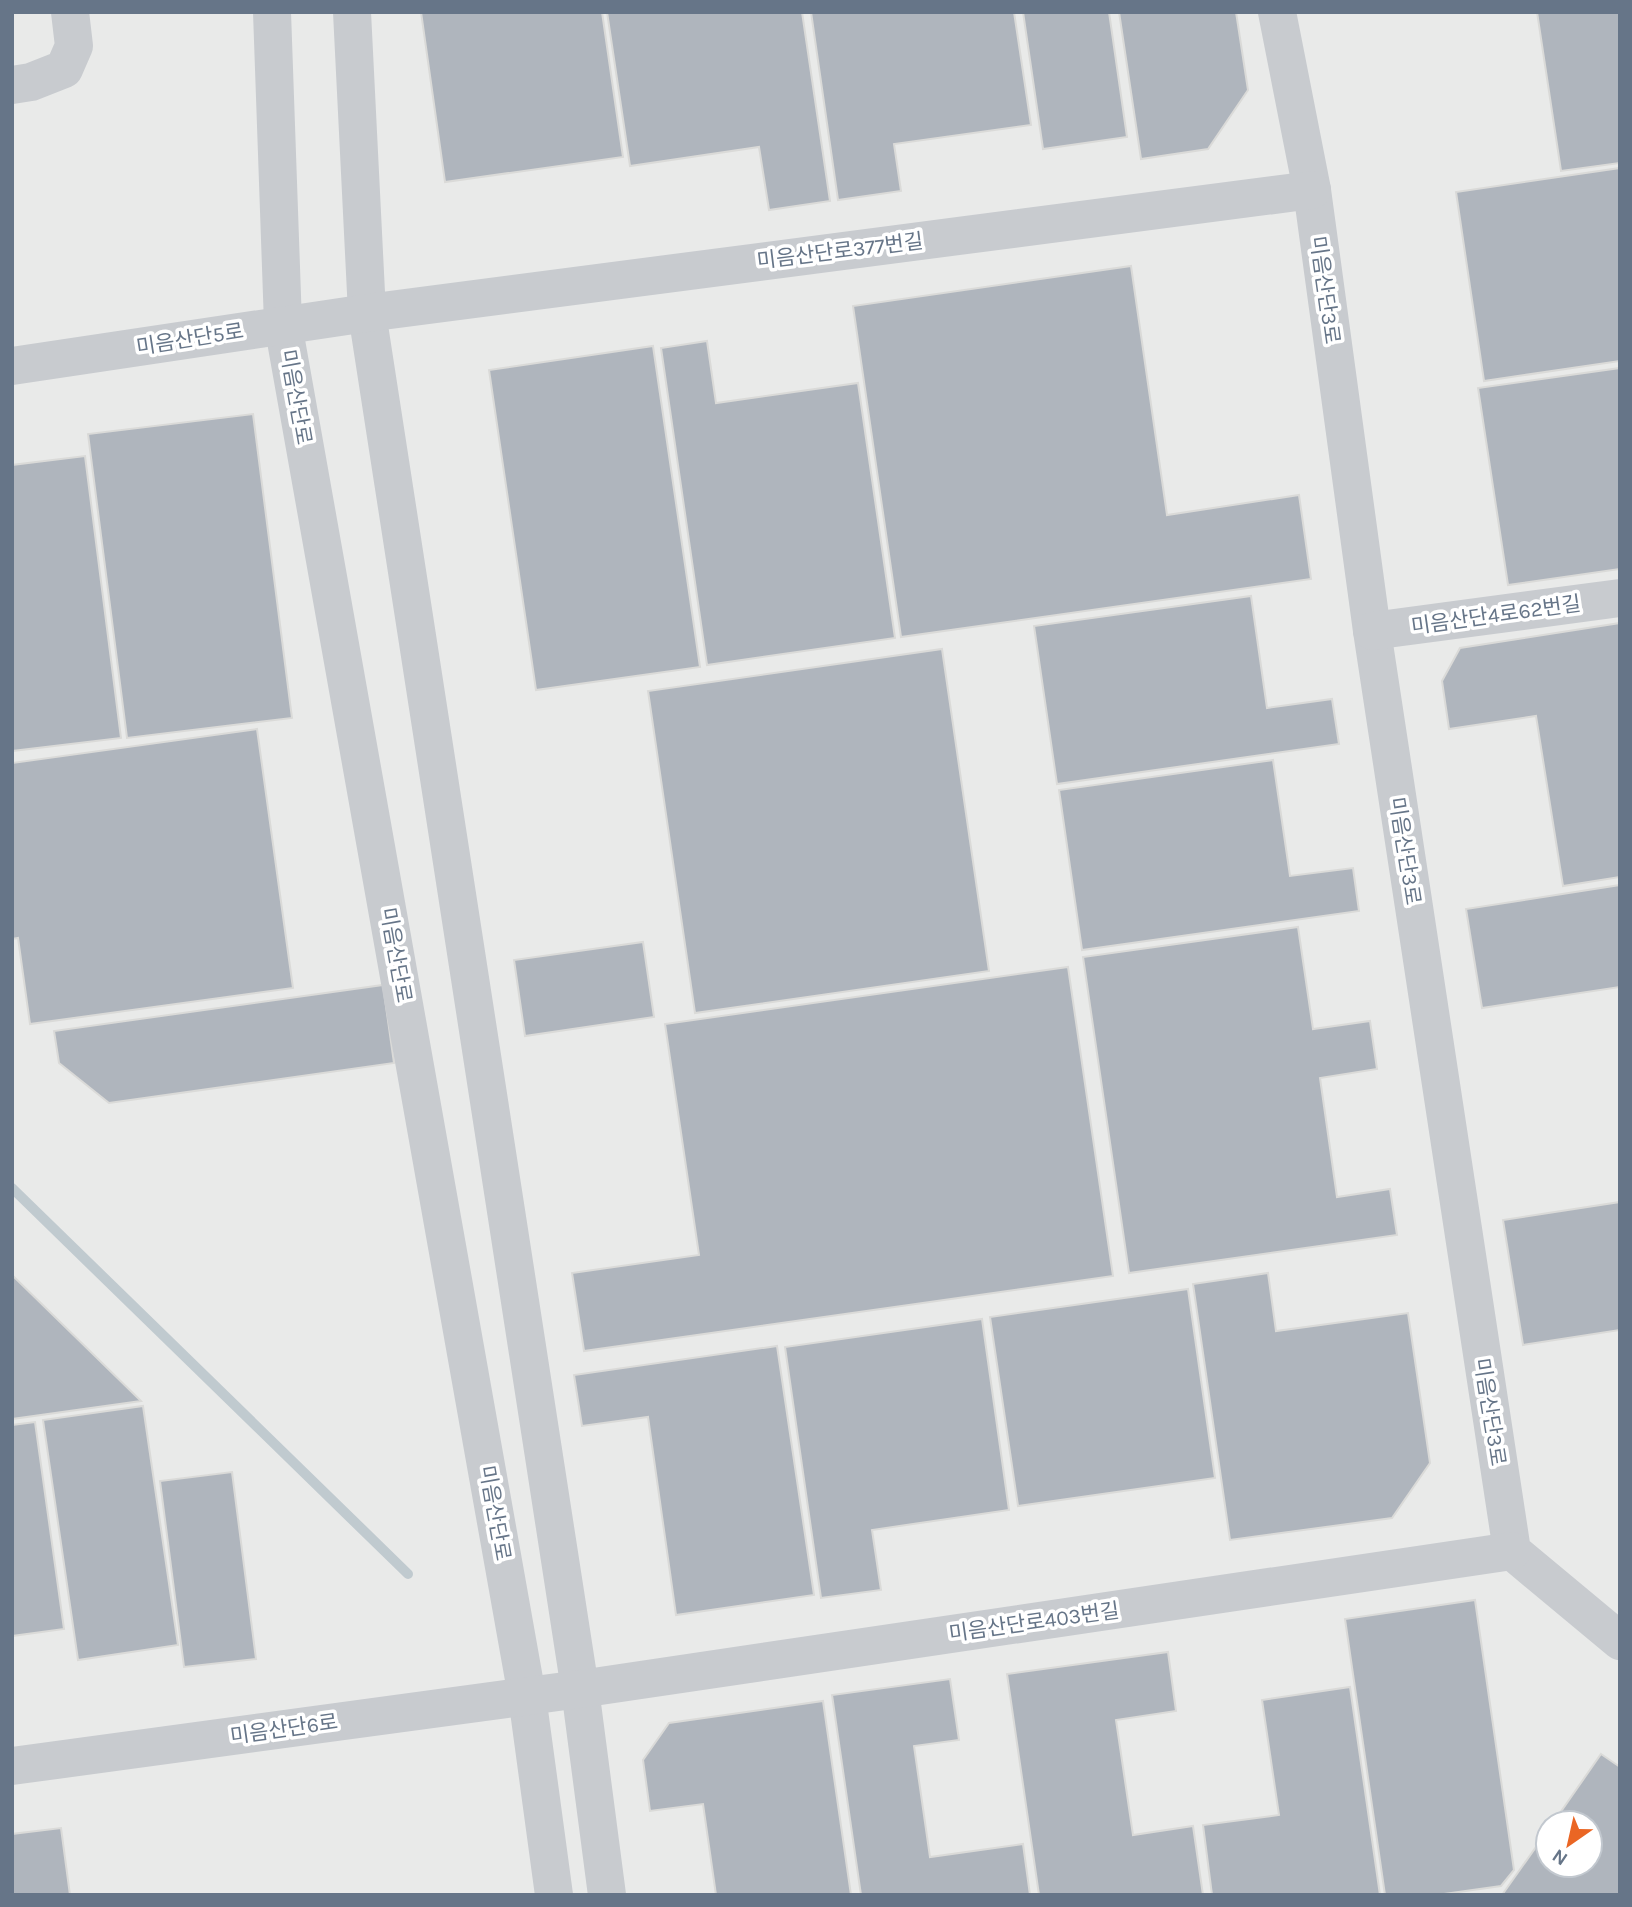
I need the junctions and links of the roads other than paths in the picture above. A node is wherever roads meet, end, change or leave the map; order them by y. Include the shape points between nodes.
1 (70, 12) edge
2 (272, 12) edge
3 (352, 12) edge
4 (1277, 12) edge
5 (12, 85) edge
6 (1312, 190) junction
7 (368, 313) junction
8 (284, 324) junction
9 (12, 366) edge
10 (1620, 598) edge
11 (1372, 632) junction
12 (1511, 1551) junction
13 (1620, 1641) edge
14 (554, 1692) junction
15 (12, 1766) edge
16 (554, 1895) edge
17 (607, 1895) edge

1 - 5 street via 74,46 64,69
2 - 8 street, 미음산단로
3 - 7 street, 미음산단로
4 - 6 street, 미음산단3로
6 - 7 street, 미음산단로377번길
6 - 11 street, 미음산단3로
7 - 8 street, 미음산단5로
7 - 14 street, 미음산단로
8 - 9 street, 미음산단5로
8 - 14 street, 미음산단로
10 - 11 street, 미음산단4로62번길
11 - 12 street, 미음산단3로
12 - 13 street
12 - 14 street, 미음산단로403번길
14 - 15 street, 미음산단6로
14 - 16 street, 미음산단로
14 - 17 street, 미음산단로

